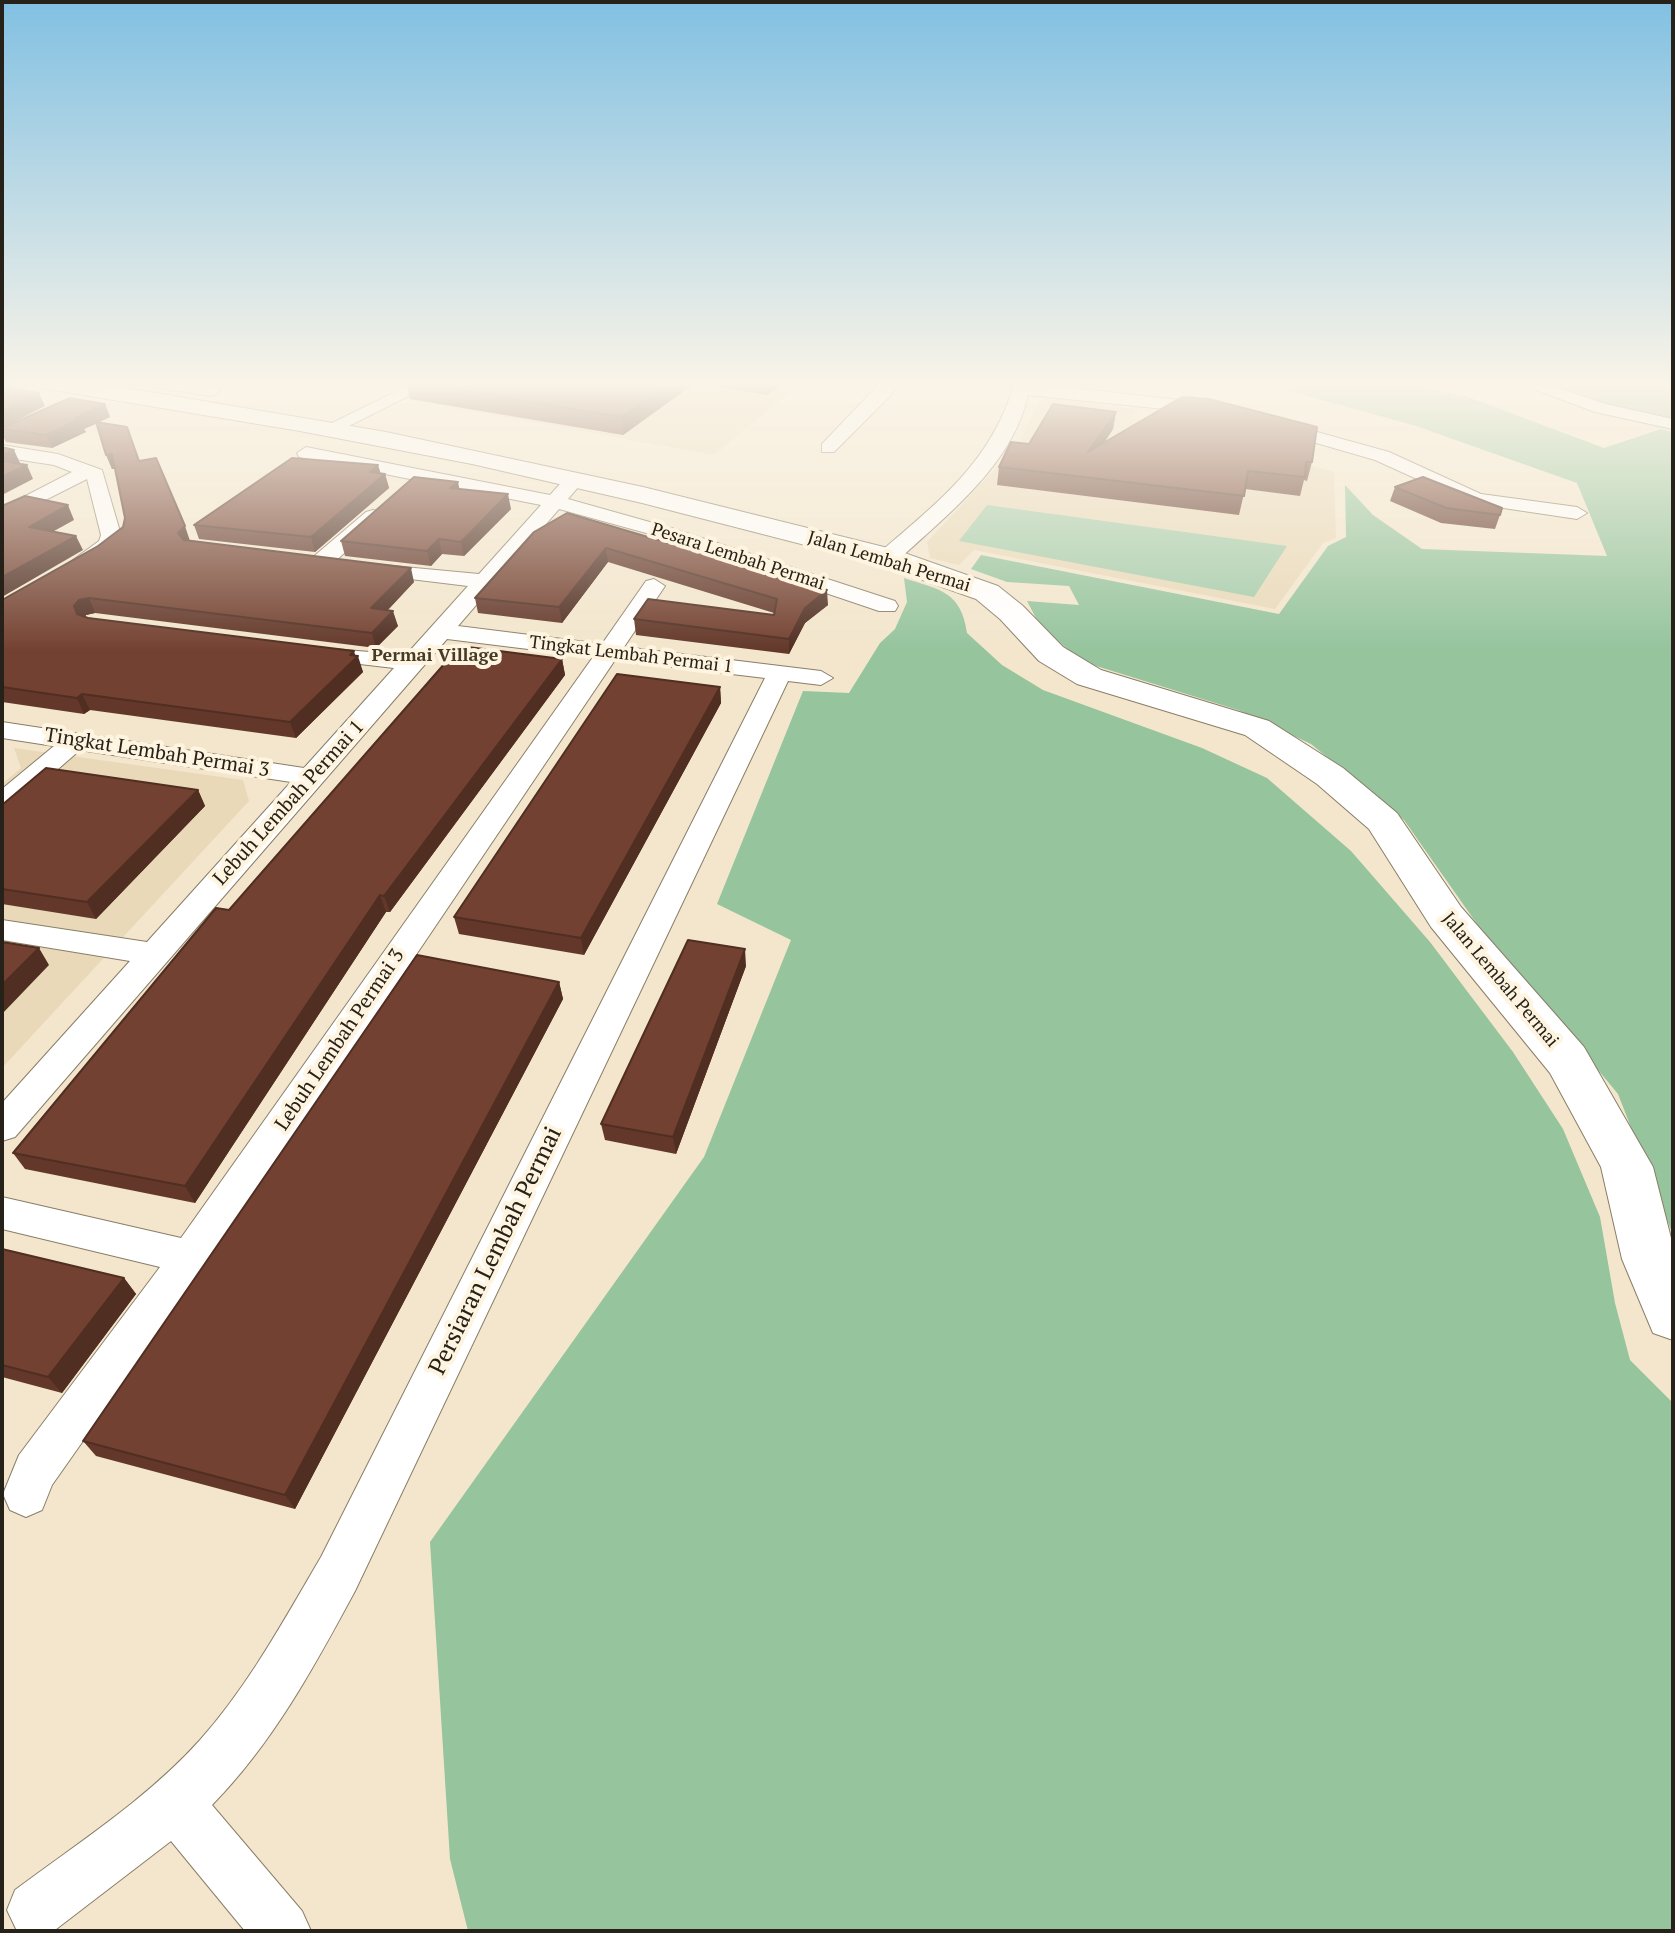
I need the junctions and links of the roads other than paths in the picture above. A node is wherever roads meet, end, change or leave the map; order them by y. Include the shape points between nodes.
1 (87, 471) edge
2 (90, 471) edge
3 (412, 471) edge
4 (543, 471) edge
5 (975, 471) edge
6 (1414, 471) edge
7 (422, 473) junction
8 (576, 478) junction
9 (555, 502) junction
10 (1577, 513) dead end
11 (2, 516) edge
12 (886, 559) junction
13 (56, 578) edge
14 (485, 581) junction
15 (654, 586) dead end
16 (887, 606) dead end
17 (441, 631) junction
18 (291, 649) edge
19 (608, 652) junction
20 (413, 663) junction
21 (779, 674) junction
22 (821, 678) dead end
23 (2, 730) edge
24 (75, 741) junction
25 (312, 777) junction
26 (2, 803) edge
27 (2, 930) edge
28 (155, 954) junction
29 (2, 1127) edge
30 (2, 1213) edge
31 (190, 1257) junction
32 (1673, 1315) edge
33 (26, 1494) dead end
34 (174, 1802) junction
35 (35, 1910) dead end
36 (282, 1931) edge

1 - 11 street
2 - 13 street via 98,479 111,535 96,554
3 - 7 street, Pesara Lembah Permai
4 - 8 main road, Jalan Lembah Permai
5 - 12 street
6 - 10 street via 1477,499
7 - 9 street, Pesara Lembah Permai
7 - 14 street via 314,561
8 - 9 street, Lebuh Lembah Permai 1
8 - 12 main road, Jalan Lembah Permai
9 - 14 street, Lebuh Lembah Permai 1
9 - 16 street, Pesara Lembah Permai
12 - 32 main road, Jalan Lembah Permai via 1001,601 1041,645 1089,677 1257,728 1330,776 1383,821 1446,917 1567,1060 1605,1123 1627,1167 1649,1259
14 - 17 street, Lebuh Lembah Permai 1
15 - 19 street, Lebuh Lembah Permai 3
17 - 19 street, Tingkat Lembah Permai 1
17 - 20 street, Lebuh Lembah Permai 1
18 - 20 street
19 - 21 street, Tingkat Lembah Permai 1
19 - 31 street, Lebuh Lembah Permai 3
20 - 25 street, Lebuh Lembah Permai 1
21 - 22 street, Tingkat Lembah Permai 1
21 - 34 street, Persiaran Lembah Permai via 338,1574 237,1737
23 - 24 street, Tingkat Lembah Permai 3
24 - 25 street, Tingkat Lembah Permai 3
24 - 26 street
25 - 28 street, Lebuh Lembah Permai 1
27 - 28 street
28 - 29 street, Lebuh Lembah Permai 1
30 - 31 street
31 - 33 street, Lebuh Lembah Permai 3 via 35,1471
34 - 35 street, Persiaran Lembah Permai
34 - 36 street

